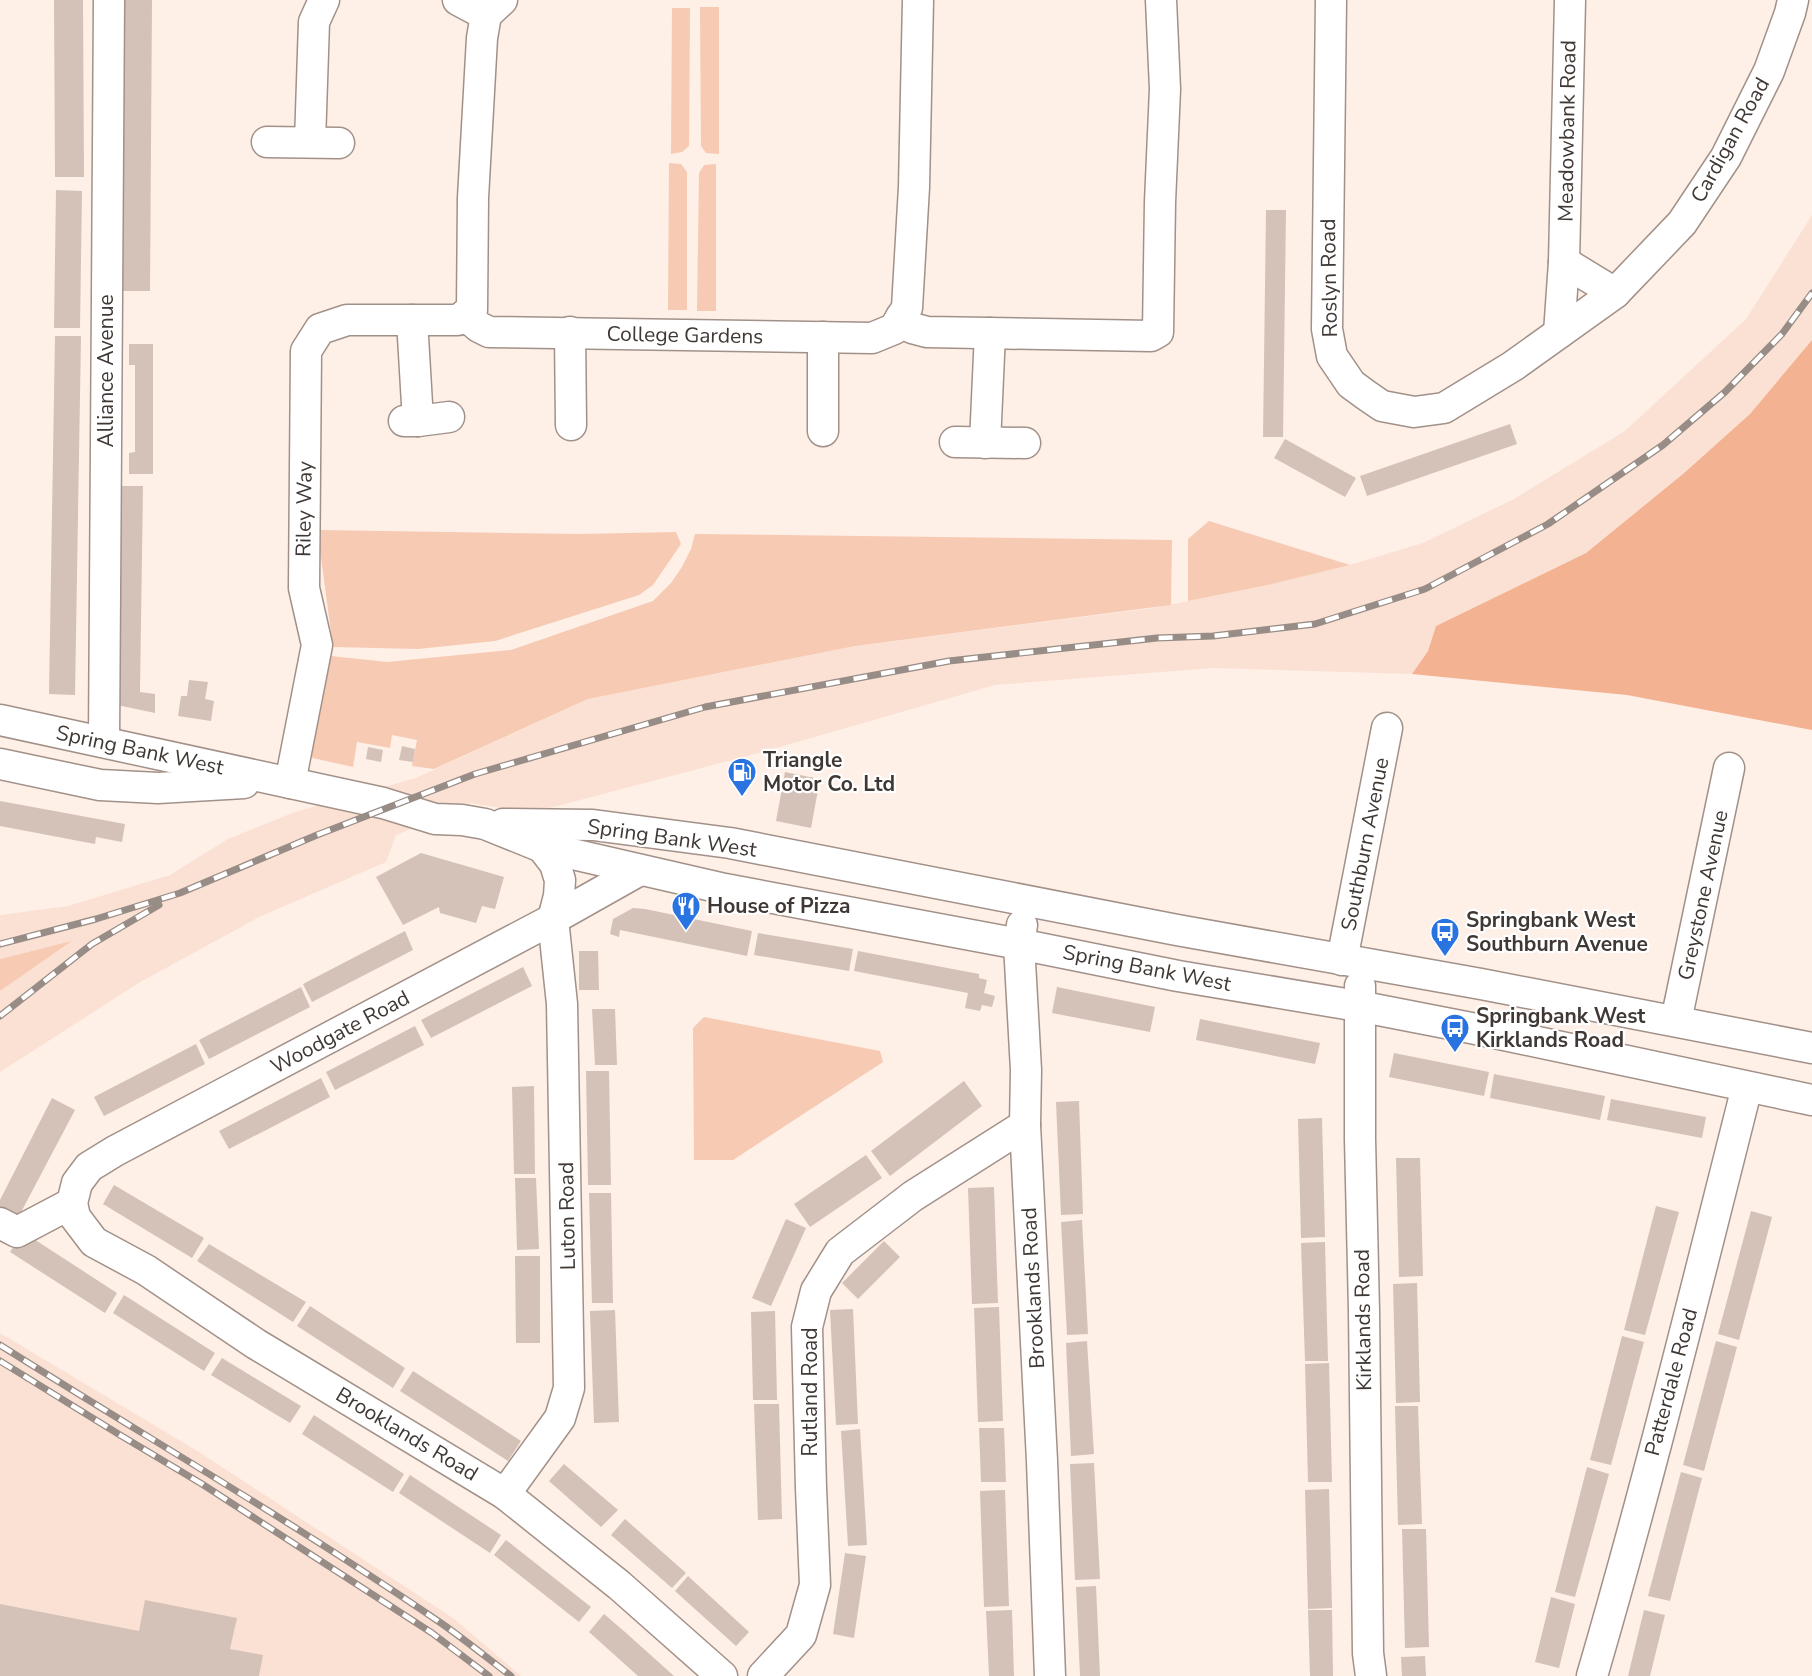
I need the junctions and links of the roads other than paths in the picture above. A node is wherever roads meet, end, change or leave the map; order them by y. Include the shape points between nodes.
1 (109, 0) edge
2 (324, 0) edge
3 (458, 0) edge
4 (918, 0) edge
5 (1161, 0) edge
6 (1331, 0) edge
7 (1570, 0) edge
8 (1793, 0) edge
9 (494, 8) edge
10 (267, 142) dead end
11 (310, 142) junction
12 (339, 143) dead end
13 (1564, 262) junction
14 (1615, 293) junction
15 (465, 315) junction
16 (901, 317) junction
17 (412, 320) junction
18 (570, 333) junction
19 (990, 333) junction
20 (1559, 333) junction
21 (823, 337) junction
22 (449, 417) dead end
23 (571, 425) dead end
24 (823, 431) dead end
25 (956, 442) dead end
26 (985, 443) junction
27 (1025, 443) dead end
28 (0, 720) edge
29 (1387, 728) dead end
30 (104, 741) junction
31 (0, 764) edge
32 (1729, 768) dead end
33 (285, 782) junction
34 (485, 824) junction
35 (542, 847) junction
36 (640, 870) junction
37 (1026, 901) junction
38 (554, 919) junction
39 (1019, 944) junction
40 (1352, 961) junction
41 (1358, 1006) junction
42 (1676, 1021) junction
43 (1812, 1048) edge
44 (1747, 1087) junction
45 (1812, 1100) edge
46 (1025, 1125) junction
47 (73, 1210) junction
48 (0, 1223) edge
49 (505, 1494) junction
50 (722, 1676) edge
51 (763, 1676) edge
52 (1050, 1676) edge
53 (1371, 1676) edge
54 (1592, 1676) edge

1 - 30 street, Alliance Avenue
2 - 11 street via 314,22
3 - 9 street
4 - 16 street via 914,187 907,308
5 - 19 street via 1165,89 1158,332 1151,336
6 - 20 street, Roslyn Road via 1327,329 1332,356 1351,384 1382,406 1413,412 1444,408
7 - 13 street, Meadowbank Road
8 - 14 street, Cardigan Road via 1769,71 1726,157 1682,223
9 - 15 street via 482,38 473,198 472,310
10 - 11 street
11 - 12 street
13 - 14 street
13 - 20 street, Meadowbank Road
14 - 20 street, Cardigan Road
15 - 17 street, Riley Way via 458,320
15 - 18 street, College Gardens via 489,332
16 - 19 street via 912,328 927,332
16 - 21 street, College Gardens via 894,328 872,338
17 - 22 street via 411,421
17 - 33 street, Riley Way via 347,320 320,329 306,351 304,588 317,645
18 - 21 street, College Gardens
18 - 23 street
19 - 26 street
21 - 24 street
25 - 26 street
26 - 27 street
28 - 30 street, Spring Bank West
29 - 40 street, Southburn Avenue
30 - 33 street, Spring Bank West
31 - 33 street, Spring Bank West via 100,785 158,788
32 - 42 street, Greystone Avenue
33 - 34 street, Spring Bank West via 383,803 435,819
34 - 35 street, Spring Bank West
34 - 37 street, Spring Bank West via 593,825 730,843
35 - 36 street, Spring Bank West
35 - 38 street, Luton Road via 555,864 560,880
36 - 38 street, Woodgate Road
36 - 39 street, Spring Bank West
37 - 39 street, Brooklands Road
37 - 40 street, Spring Bank West
38 - 47 street, Woodgate Road via 115,1151 90,1167 76,1184
38 - 49 street, Luton Road via 562,1004 569,1388 560,1418
39 - 41 street, Spring Bank West
39 - 46 street, Brooklands Road
40 - 41 street, Kirklands Road
40 - 42 street, Spring Bank West
41 - 44 street, Spring Bank West
41 - 53 street, Kirklands Road
42 - 43 street, Spring Bank West
44 - 45 street, Spring Bank West
44 - 54 street, Patterdale Road
46 - 51 street, Rutland Road via 913,1196 840,1252 816,1290 807,1327 815,1586 801,1635
46 - 52 street, Brooklands Road
47 - 48 street via 17,1232
47 - 49 street, Brooklands Road via 94,1242 146,1270 256,1344
49 - 50 street, Brooklands Road via 619,1585

